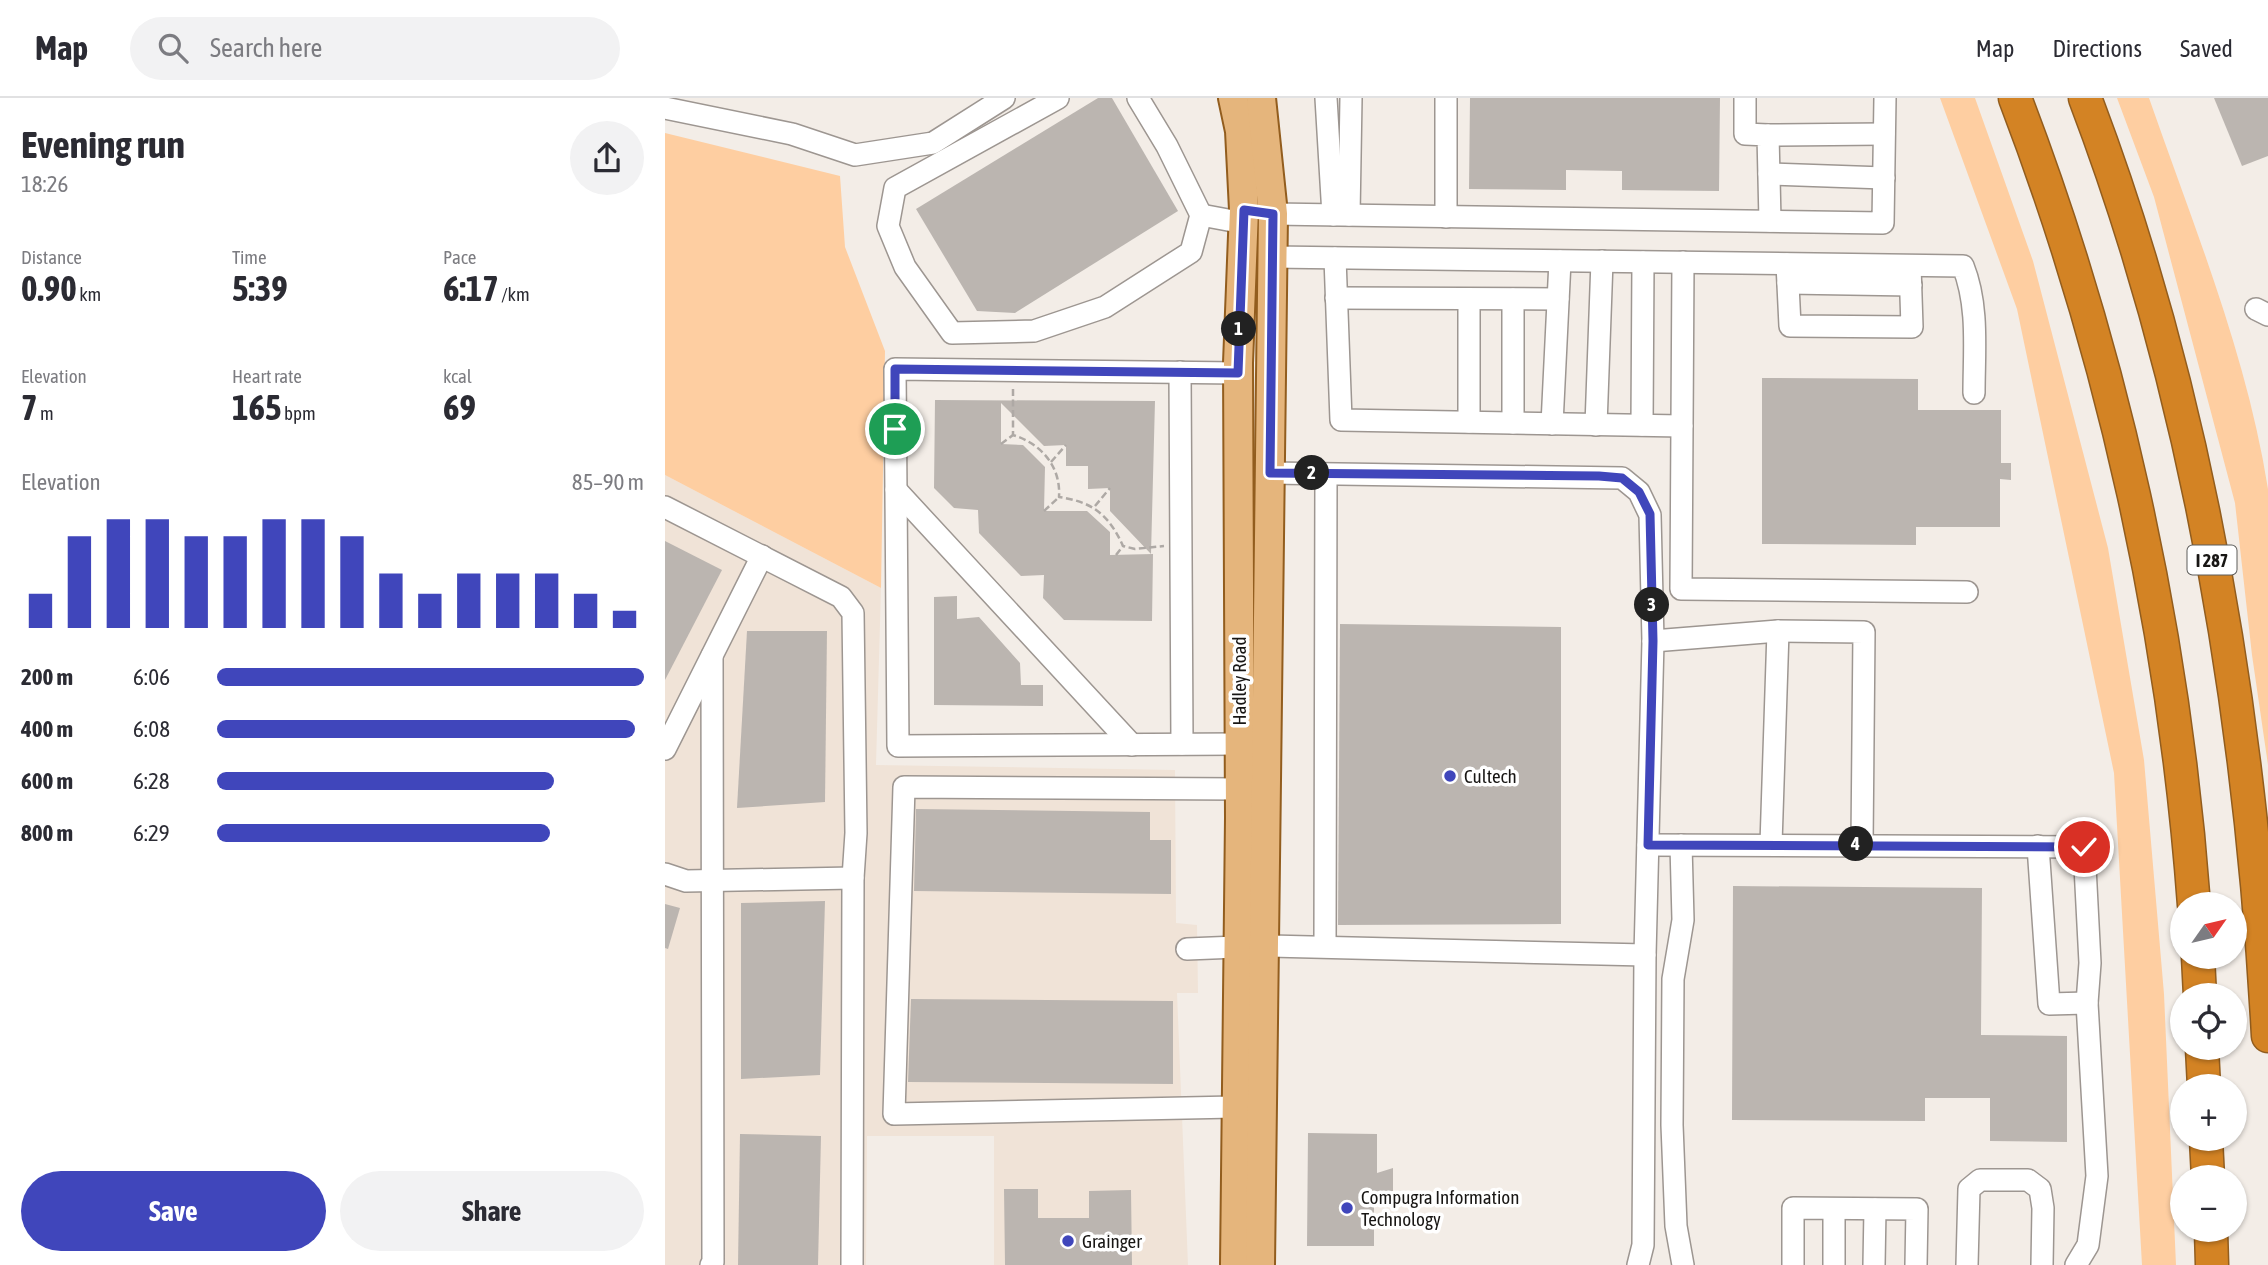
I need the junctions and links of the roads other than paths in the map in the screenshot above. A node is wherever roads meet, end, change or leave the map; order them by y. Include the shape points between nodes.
1 (1004, 98) edge
2 (1058, 98) edge
3 (1138, 98) edge
4 (1233, 98) edge
5 (1261, 98) edge
6 (1326, 98) edge
7 (1351, 98) edge
8 (1446, 98) edge
9 (1745, 98) edge
10 (1885, 98) edge
11 (2015, 98) edge
12 (2085, 98) edge
13 (665, 108) edge
14 (1884, 134) junction
15 (1768, 135) junction
16 (1769, 174) junction
17 (1884, 178) junction
18 (1273, 214) junction
19 (1201, 215) junction
20 (1341, 215) junction
21 (1244, 217) junction
22 (1446, 217) junction
23 (1770, 221) junction
24 (1272, 257) junction
25 (1335, 258) junction
26 (1560, 261) junction
27 (1602, 261) junction
28 (1643, 262) junction
29 (1683, 262) junction
30 (1787, 274) junction
31 (1911, 275) junction
32 (1336, 298) junction
33 (1469, 299) junction
34 (1513, 299) junction
35 (1557, 299) junction
36 (1180, 372) junction
37 (1238, 373) junction
38 (1974, 393) dead end
39 (1469, 422) junction
40 (1513, 423) junction
41 (1552, 424) junction
42 (1596, 425) junction
43 (1642, 425) junction
44 (1682, 426) junction
45 (1270, 473) junction
46 (1326, 474) junction
47 (896, 490) junction
48 (665, 507) edge
49 (762, 556) junction
50 (1967, 592) dead end
51 (1778, 631) junction
52 (1653, 641) junction
53 (712, 656) junction
54 (1182, 744) junction
55 (1239, 744) junction
56 (1132, 745) junction
57 (665, 749) edge
58 (1239, 789) junction
59 (1771, 844) junction
60 (1862, 844) junction
61 (1648, 845) junction
62 (1681, 845) junction
63 (2038, 846) junction
64 (665, 874) edge
65 (853, 878) junction
66 (713, 880) junction
67 (2192, 892) edge
68 (1265, 946) junction
69 (1325, 946) junction
70 (1237, 947) junction
71 (1187, 949) dead end
72 (1645, 956) junction
73 (2087, 1003) junction
74 (2268, 1036) edge
75 (1234, 1107) junction
76 (1834, 1209) junction
77 (1875, 1209) junction
78 (2211, 1242) edge
79 (711, 1265) edge
80 (852, 1265) edge
81 (1235, 1265) edge
82 (1259, 1265) edge
83 (1637, 1265) edge
84 (1683, 1265) edge
85 (1793, 1265) edge
86 (1833, 1265) edge
87 (1874, 1265) edge
88 (1916, 1265) edge
89 (1967, 1265) edge
90 (2042, 1265) edge
91 (2075, 1265) edge
92 (2212, 1265) edge

1 - 13 lane via 933,143 855,155 792,134
2 - 19 lane via 895,188 888,226 905,268 951,333 1034,331 1105,307 1191,252
3 - 19 lane
4 - 21 main road, Hadley Road via 1240,131
5 - 18 main road, Hadley Road
6 - 20 lane
7 - 20 lane
8 - 22 lane
9 - 15 lane via 1745,134
10 - 14 lane
11 - 67 highway via 2085,308 2138,520 2170,702
12 - 74 highway, I 287 via 2133,242 2173,384 2206,528 2239,718 2256,860
14 - 15 lane
14 - 17 lane
15 - 16 lane
16 - 17 lane
16 - 23 lane
17 - 23 lane via 1883,223
18 - 20 lane
18 - 21 main road
18 - 24 main road, Hadley Road
19 - 21 lane
20 - 22 lane
21 - 37 main road, Hadley Road
22 - 23 lane
24 - 25 lane
24 - 45 main road, Hadley Road
25 - 26 lane
25 - 32 lane
26 - 27 lane
26 - 35 lane
27 - 28 lane
27 - 42 lane
28 - 29 lane
28 - 43 lane
29 - 30 lane
29 - 44 lane
30 - 31 lane
30 - 31 lane via 1790,326 1912,327
31 - 38 lane via 1963,266 1974,311
32 - 33 lane
32 - 39 lane via 1341,420
33 - 34 lane
33 - 39 lane
34 - 35 lane
34 - 40 lane
35 - 41 lane
36 - 37 lane
36 - 47 lane via 895,369
36 - 54 lane
37 - 55 main road, Hadley Road
39 - 40 lane
40 - 41 lane
41 - 42 lane
42 - 43 lane
43 - 44 lane
44 - 50 lane via 1681,589
45 - 46 lane
45 - 68 main road, Hadley Road
46 - 52 lane via 1622,478 1639,492 1650,514
46 - 69 lane
47 - 56 lane
47 - 56 lane via 898,746
48 - 49 lane
49 - 53 lane
49 - 65 lane via 841,597 853,613
51 - 52 lane
51 - 59 lane
51 - 60 lane via 1864,632
52 - 61 lane
53 - 57 lane
53 - 66 lane
54 - 55 lane
54 - 56 lane
55 - 58 main road, Hadley Road
58 - 70 main road, Hadley Road
58 - 75 lane via 904,787 894,1114
59 - 60 lane
59 - 62 lane
60 - 63 lane
61 - 62 lane
61 - 72 lane
62 - 84 lane via 1683,920 1673,979 1672,1137
63 - 73 lane via 2049,1004
63 - 73 lane via 2084,847 2090,963
64 - 66 lane via 686,881
65 - 66 lane
65 - 80 lane
66 - 79 lane
68 - 69 lane
68 - 82 main road, Hadley Road
69 - 72 lane
70 - 71 lane
70 - 75 main road, Hadley Road
72 - 83 lane via 1643,1245
73 - 91 lane via 2097,1176 2088,1245
75 - 81 main road, Hadley Road
76 - 77 lane
76 - 85 lane via 1793,1208
76 - 86 lane
77 - 87 lane
77 - 88 lane via 1917,1209
78 - 92 highway
89 - 90 lane via 1969,1189 1980,1180 2028,1180 2040,1189

